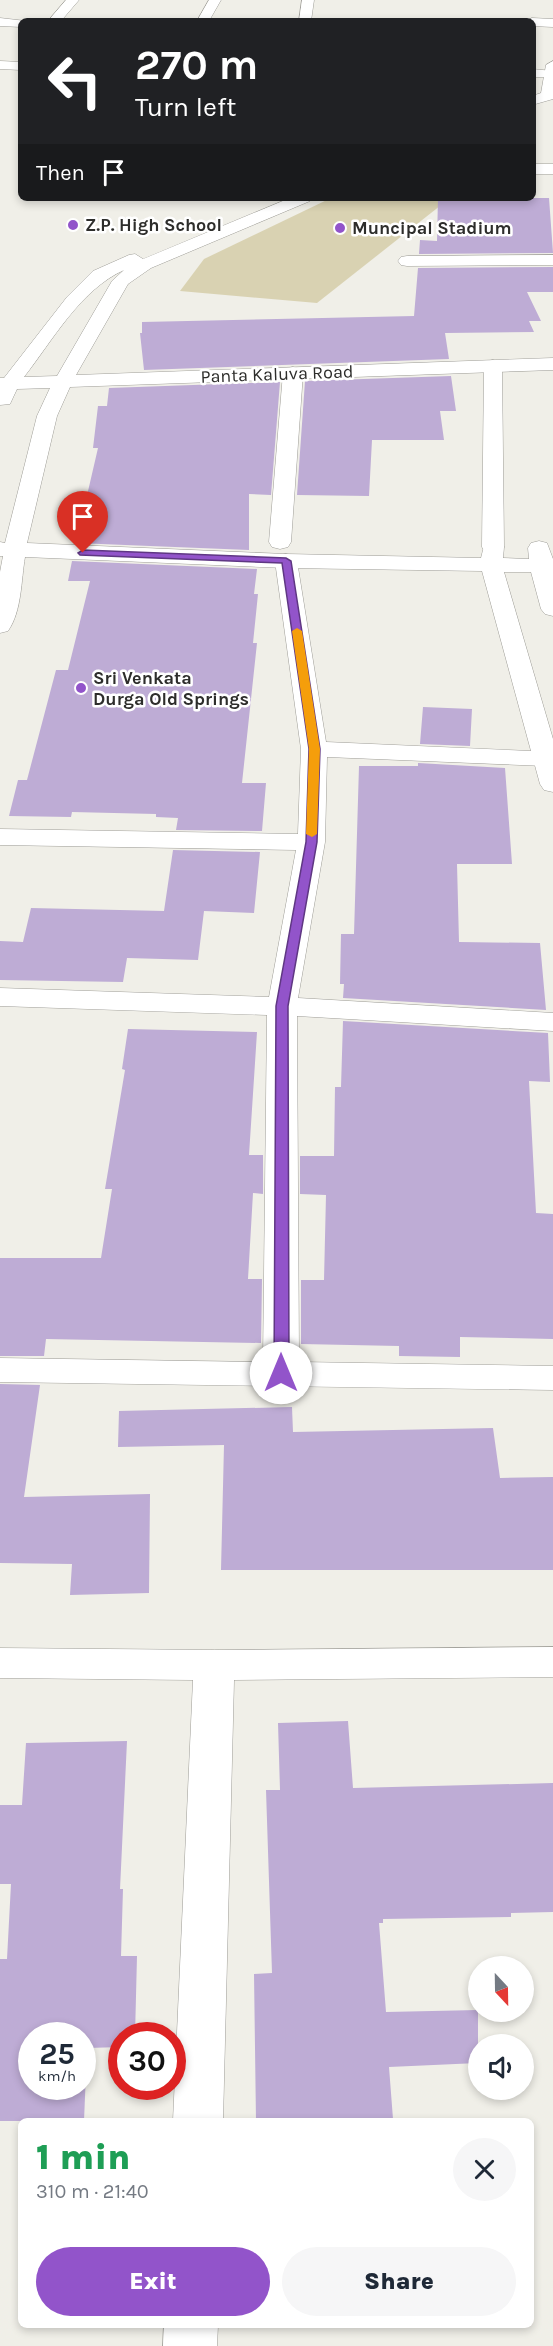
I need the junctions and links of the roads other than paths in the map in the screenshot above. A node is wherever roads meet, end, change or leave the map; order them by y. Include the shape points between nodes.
1 (73, 0) edge
2 (215, 0) edge
3 (308, 0) edge
4 (57, 18) edge
5 (205, 18) edge
6 (305, 18) edge
7 (0, 22) edge
8 (536, 22) edge
9 (553, 22) edge
10 (18, 23) edge
11 (552, 69) edge
12 (536, 72) edge
13 (551, 98) edge
14 (536, 100) edge
15 (536, 107) edge
16 (536, 169) edge
17 (553, 169) edge
18 (267, 201) edge
19 (297, 201) edge
20 (553, 260) edge
21 (407, 261) dead end
22 (553, 346) edge
23 (553, 364) edge
24 (0, 366) edge
25 (23, 366) junction
26 (493, 366) junction
27 (67, 374) junction
28 (293, 374) junction
29 (4, 384) edge
30 (0, 407) edge
31 (8, 543) edge
32 (283, 552) junction
33 (492, 556) junction
34 (547, 557) edge
35 (553, 609) edge
36 (0, 626) edge
37 (315, 749) junction
38 (549, 758) edge
39 (553, 784) edge
40 (0, 837) edge
41 (311, 842) junction
42 (0, 998) edge
43 (282, 1006) junction
44 (553, 1022) edge
45 (0, 1370) edge
46 (281, 1373) junction
47 (553, 1378) edge
48 (553, 1662) edge
49 (0, 1663) edge
50 (214, 1665) junction
51 (198, 2118) edge
52 (191, 2328) edge
53 (190, 2346) edge

1 - 4 street
2 - 5 street
3 - 6 street
7 - 10 street
8 - 9 street
11 - 12 street
11 - 13 street
13 - 14 street
13 - 15 street
16 - 17 street
18 - 25 street via 99,275 73,301
19 - 27 street via 130,274 121,281
20 - 21 street
22 - 27 street, Panta Kaluva Road
23 - 26 street, Panta Kaluva Road
24 - 25 street, Panta Kaluva Road
25 - 27 street, Panta Kaluva Road
25 - 29 street
26 - 28 street, Panta Kaluva Road
26 - 33 street
27 - 28 street, Panta Kaluva Road
27 - 29 street, Panta Kaluva Road
27 - 31 street via 47,416
28 - 32 street
29 - 30 street
31 - 32 street
31 - 36 street
32 - 33 street
32 - 37 street
33 - 34 street
33 - 38 street
34 - 35 street
37 - 38 street
37 - 41 street
38 - 39 street
40 - 41 street
41 - 43 street
42 - 43 street
43 - 44 street
43 - 46 street
45 - 46 street
46 - 47 street
48 - 50 street
49 - 50 street
50 - 51 street
52 - 53 street

